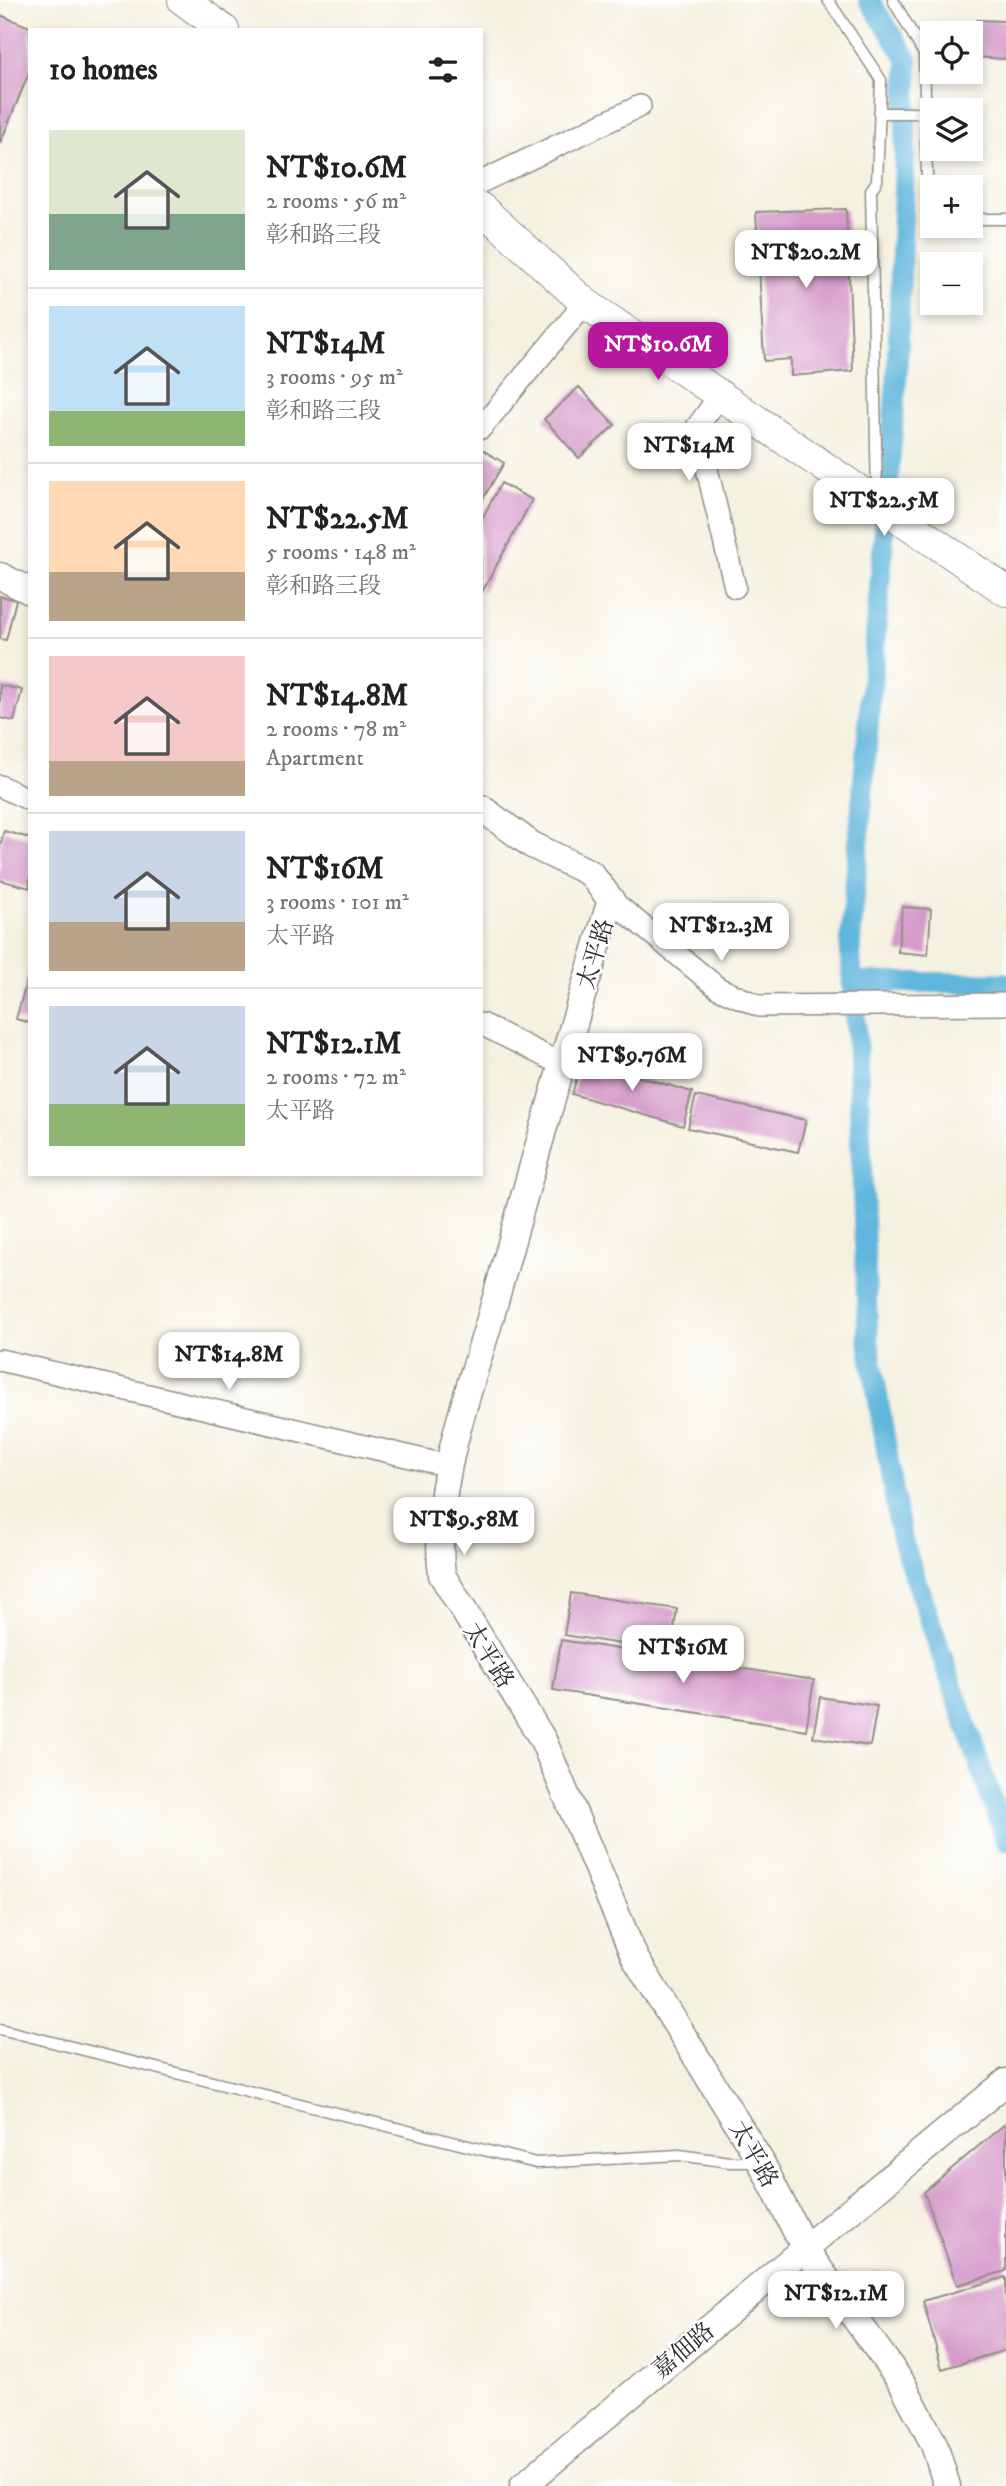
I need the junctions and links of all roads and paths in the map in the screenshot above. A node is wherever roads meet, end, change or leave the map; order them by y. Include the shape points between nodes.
1 (183, 0) edge
2 (828, 0) edge
3 (893, 0) edge
4 (221, 28) edge
5 (926, 98) edge
6 (640, 106) dead end
7 (879, 113) junction
8 (920, 113) edge
9 (483, 181) edge
10 (483, 210) edge
11 (983, 219) edge
12 (1006, 219) edge
13 (585, 303) junction
14 (721, 394) junction
15 (483, 426) edge
16 (877, 503) junction
17 (0, 576) edge
18 (735, 587) dead end
19 (28, 590) edge
20 (1006, 591) edge
21 (0, 786) edge
22 (28, 799) edge
23 (483, 809) edge
24 (611, 900) junction
25 (1006, 1004) edge
26 (483, 1025) edge
27 (561, 1064) junction
28 (0, 1360) edge
29 (449, 1466) junction
30 (0, 2029) edge
31 (1006, 2082) edge
32 (761, 2162) junction
33 (805, 2249) junction
34 (523, 2486) edge
35 (947, 2486) edge

1 - 4 main road
2 - 7 lane via 881,80
3 - 5 lane via 925,54
6 - 9 street
7 - 8 lane
7 - 16 lane via 877,181 871,190
10 - 13 main road
11 - 12 lane
13 - 14 main road
13 - 15 street
14 - 16 main road
14 - 18 street via 697,427
16 - 20 main road
17 - 19 street
21 - 22 street
23 - 24 street, 太平路 via 532,845 590,873
24 - 25 street via 718,988 760,1006
24 - 27 street, 太平路
26 - 27 street
27 - 29 street, 太平路
28 - 29 street
29 - 32 street, 太平路 via 439,1550 442,1575 543,1741 635,1958
30 - 32 lane via 536,2163 679,2155
31 - 33 street, 嘉佃路
32 - 33 street, 太平路
33 - 34 street, 嘉佃路
33 - 35 street, 太平路 via 902,2383 934,2444

